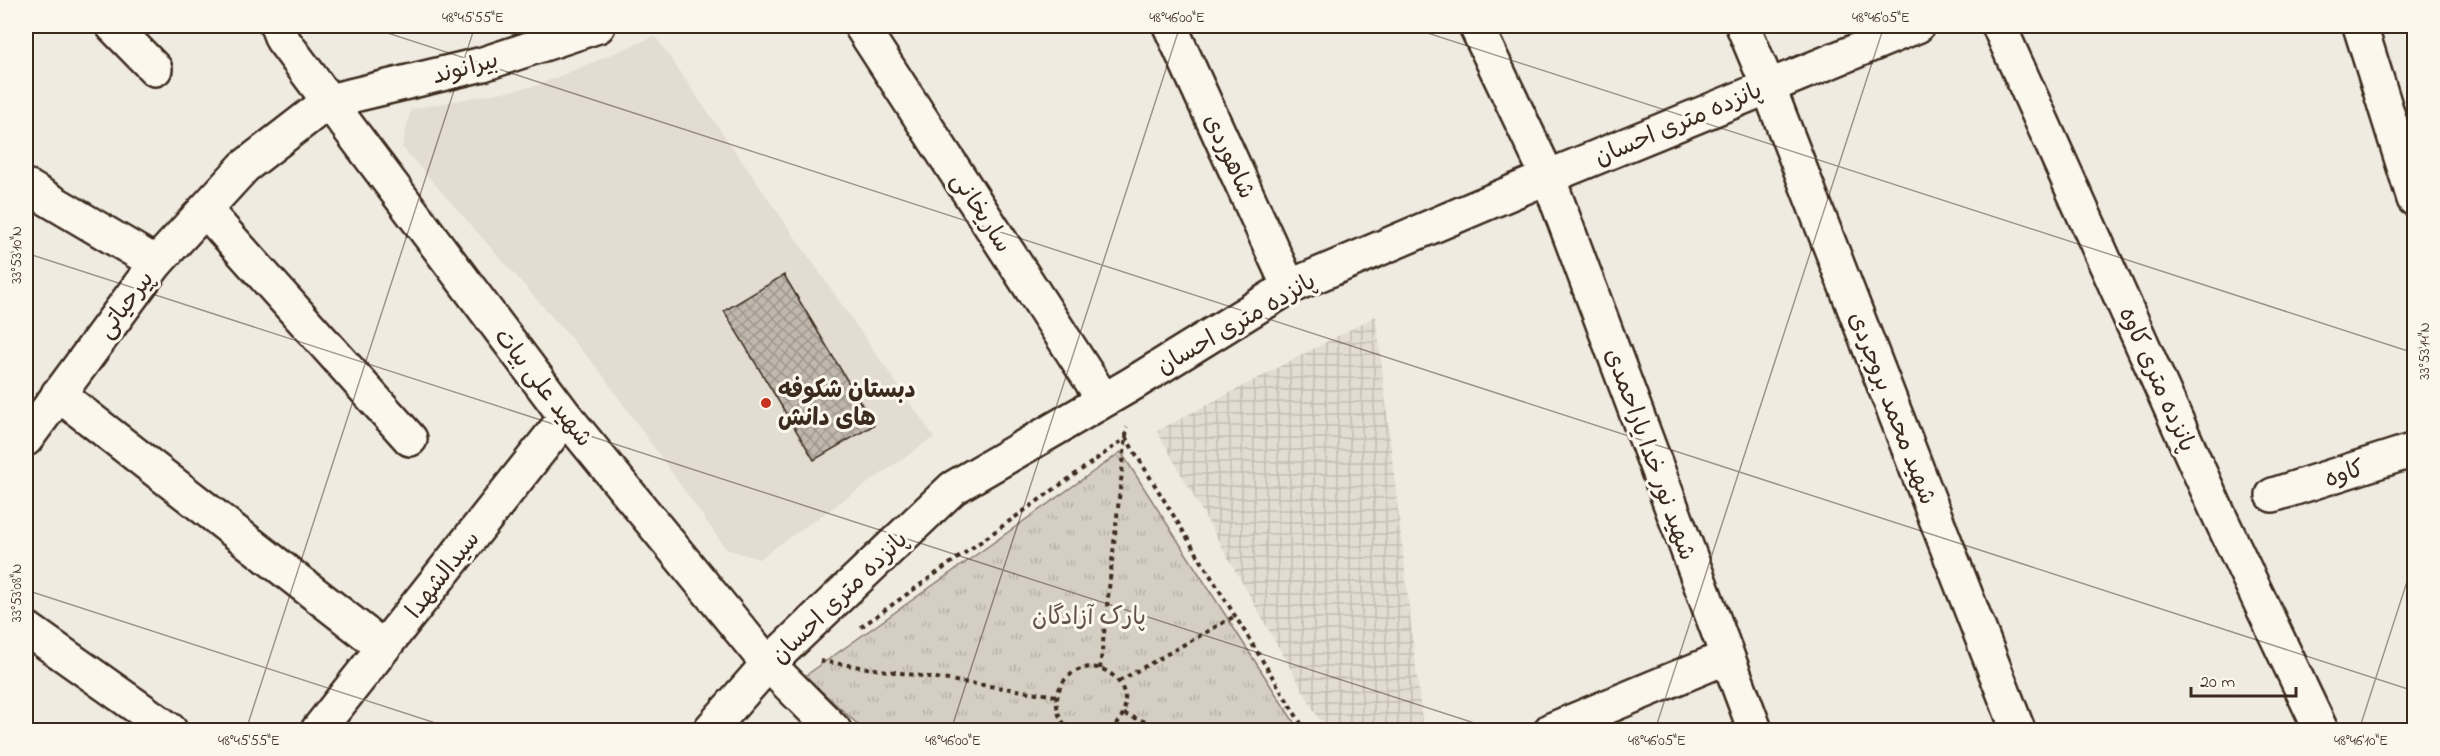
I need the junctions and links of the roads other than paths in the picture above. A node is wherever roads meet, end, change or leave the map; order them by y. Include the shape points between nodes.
1 (113, 26) edge
2 (278, 26) edge
3 (598, 26) edge
4 (861, 26) edge
5 (1170, 26) edge
6 (1476, 26) edge
7 (1743, 26) edge
8 (1917, 26) edge
9 (1999, 26) edge
10 (2360, 26) edge
11 (155, 69) dead end
12 (1768, 86) junction
13 (329, 101) junction
14 (1548, 177) junction
15 (26, 186) edge
16 (2415, 199) edge
17 (205, 210) junction
18 (156, 263) junction
19 (1289, 287) junction
20 (58, 394) junction
21 (1103, 399) junction
22 (566, 417) junction
23 (28, 429) edge
24 (410, 439) dead end
25 (2415, 450) edge
26 (2273, 495) dead end
27 (26, 628) edge
28 (383, 647) junction
29 (1727, 657) junction
30 (768, 664) junction
31 (170, 730) edge
32 (318, 730) edge
33 (710, 730) edge
34 (834, 730) edge
35 (1551, 730) edge
36 (1755, 730) edge
37 (2018, 730) edge
38 (2321, 730) edge

1 - 11 street
2 - 13 street, شهید علی بیات via 282,39
3 - 13 street, بیرانوند via 483,64
4 - 21 street, ساریخانی
5 - 19 street, شاهوردی
6 - 14 street, شهید نور خدا یاراحمدی
7 - 12 street, شهید محمد بروجردی
8 - 12 street, پانزده متری احسان
9 - 38 street, پانزده متری کاوه via 2218,513
10 - 16 street
12 - 14 street, پانزده متری احسان
12 - 37 street, شهید محمد بروجردی
13 - 17 street via 244,167
13 - 22 street, شهید علی بیات
14 - 19 street, پانزده متری احسان
14 - 29 street, شهید نور خدا یاراحمدی
15 - 18 street, پیرحیاتی
17 - 18 street
17 - 24 street
18 - 20 street, پیرحیاتی
19 - 21 street, پانزده متری احسان
20 - 23 street, پیرحیاتی
20 - 28 street
21 - 30 street, پانزده متری احسان via 953,488
22 - 28 street, سیدالشهدا
22 - 30 street, شهید علی بیات
25 - 26 street, کاوه
27 - 31 street
28 - 32 street, سیدالشهدا
29 - 35 street
29 - 36 street, شهید نور خدا یاراحمدی
30 - 33 street, پانزده متری احسان
30 - 34 street, شهید علی بیات

